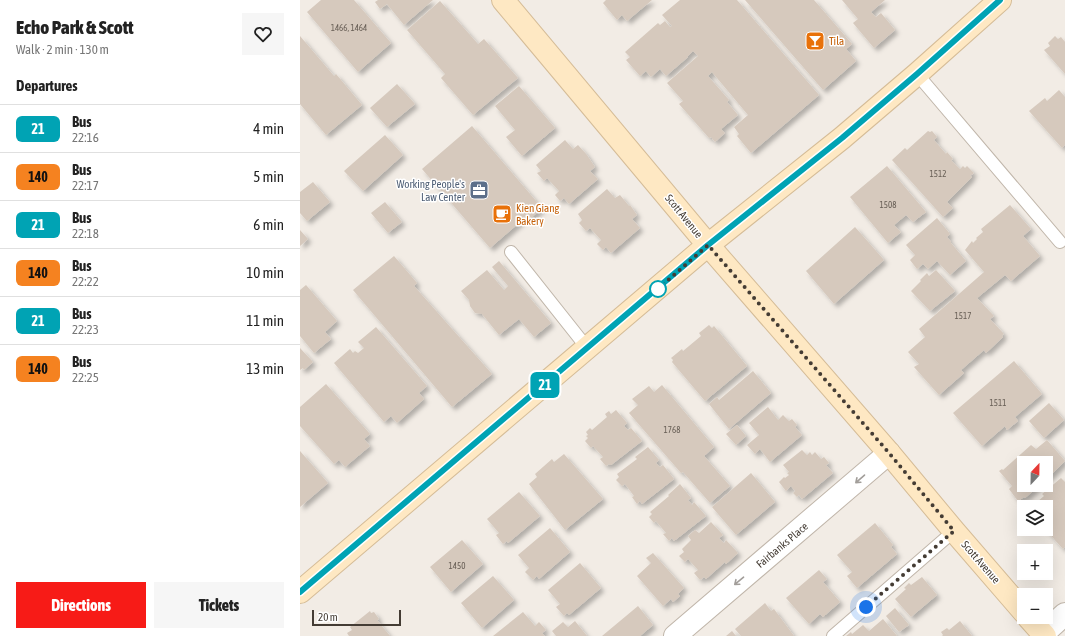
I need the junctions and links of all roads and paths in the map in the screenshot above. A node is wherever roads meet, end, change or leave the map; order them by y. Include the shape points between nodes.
1 (503, 0) edge
2 (1000, 0) edge
3 (917, 74) junction
4 (1060, 242) dead end
5 (708, 245) junction
6 (511, 252) dead end
7 (588, 349) junction
8 (889, 453) junction
9 (954, 531) junction
10 (300, 592) edge
11 (1017, 604) edge
12 (1065, 614) edge
13 (1034, 624) edge
14 (1044, 635) edge
15 (675, 636) edge
16 (833, 636) edge

1 - 5 street, Scott Avenue
2 - 3 street
3 - 4 lane
3 - 5 street via 842,138
5 - 7 street
5 - 8 street, Scott Avenue
6 - 7 lane
7 - 10 street
8 - 9 street, Scott Avenue
8 -> 15 street, Fairbanks Place
9 - 11 street, Scott Avenue
9 - 16 lane
12 - 14 street
13 - 14 street

